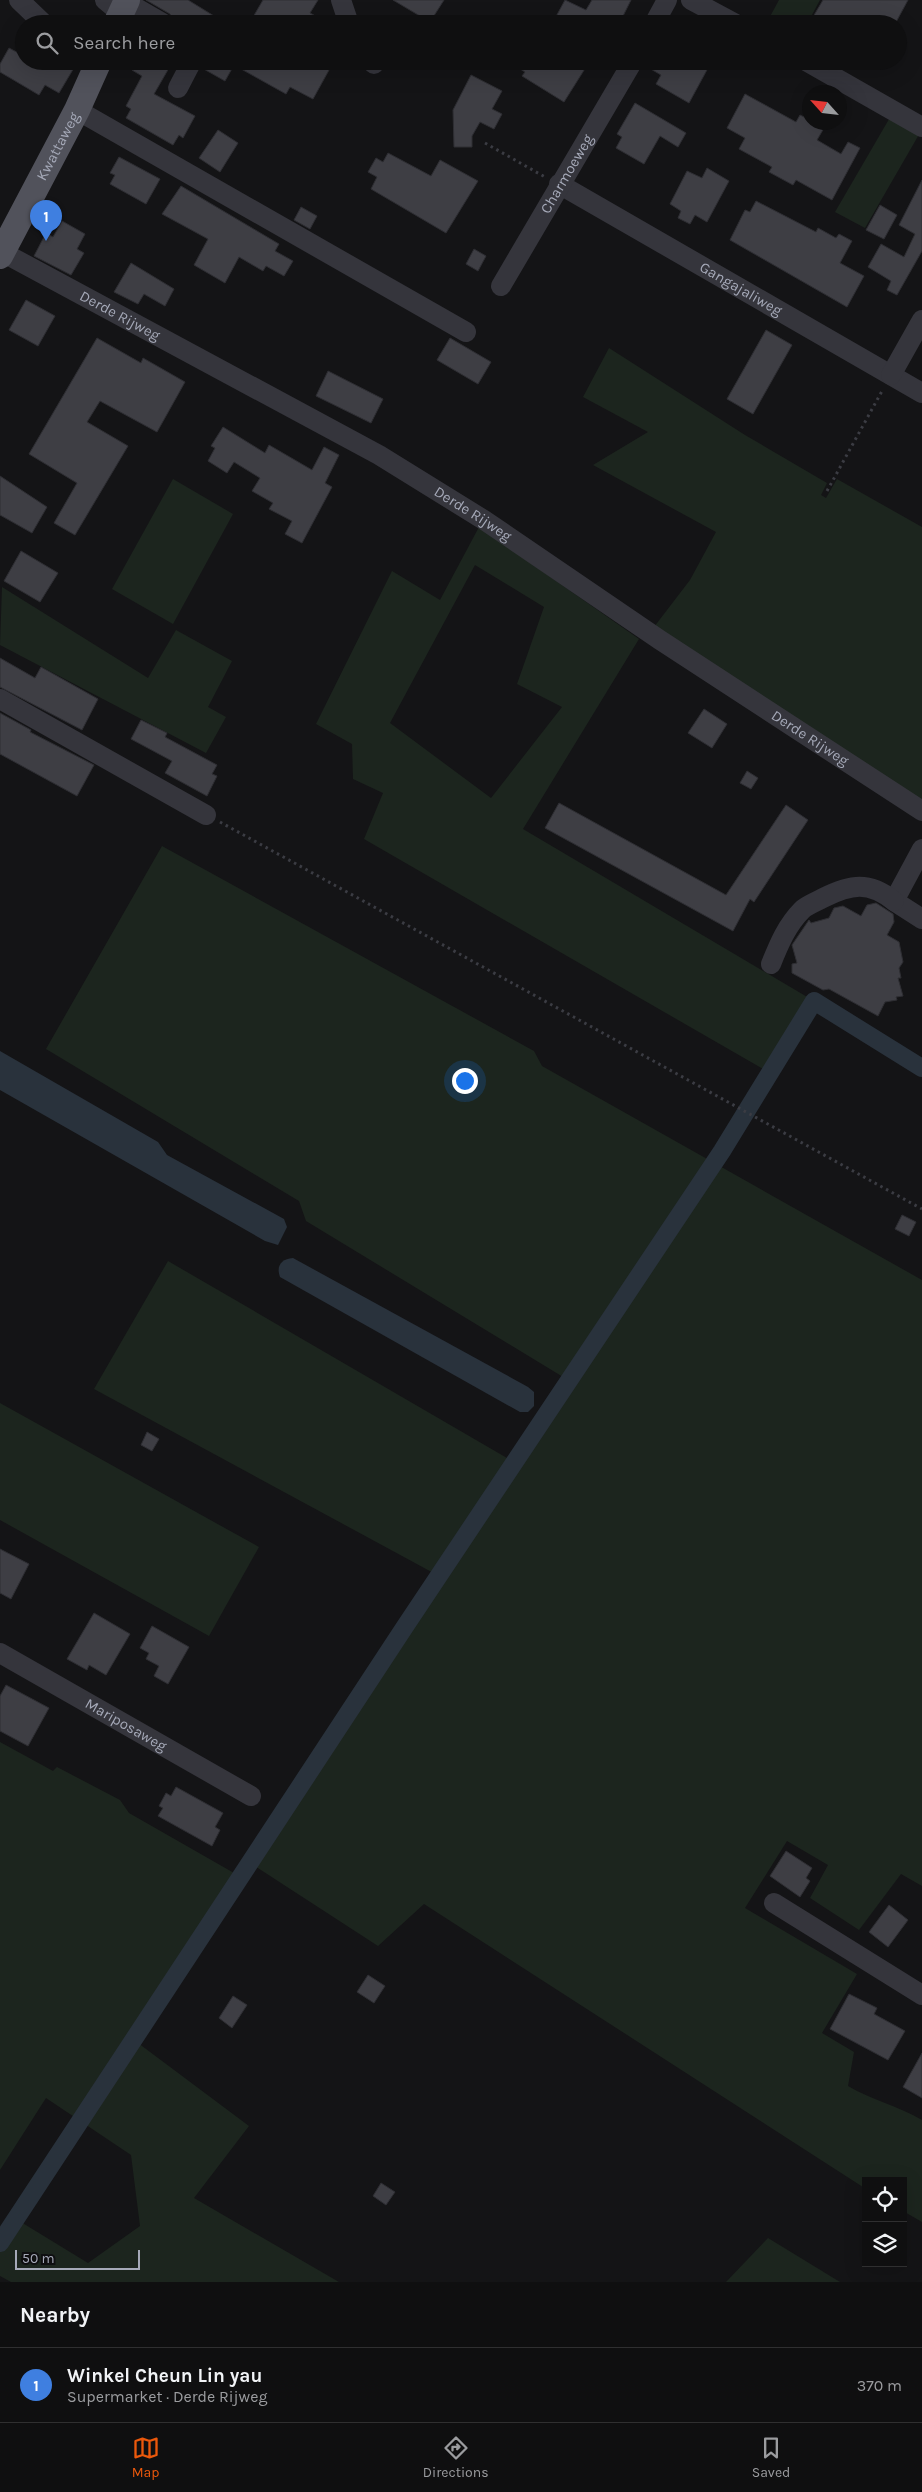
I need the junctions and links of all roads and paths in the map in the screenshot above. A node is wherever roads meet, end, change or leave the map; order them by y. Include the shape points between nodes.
1 (19, 0) edge
2 (341, 0) edge
3 (667, 0) edge
4 (691, 0) edge
5 (122, 10) edge
6 (35, 15) edge
7 (137, 15) edge
8 (347, 15) edge
9 (659, 15) edge
10 (719, 15) edge
11 (93, 70) edge
12 (187, 70) edge
13 (627, 70) edge
14 (822, 70) edge
15 (178, 88) dead end
16 (77, 110) junction
17 (922, 127) edge
18 (485, 143) dead end
19 (559, 184) junction
20 (1, 254) edge
21 (501, 286) dead end
22 (922, 320) edge
23 (466, 332) dead end
24 (891, 375) junction
25 (922, 393) edge
26 (827, 491) dead end
27 (0, 699) edge
28 (922, 811) edge
29 (206, 815) joint
30 (922, 849) edge
31 (894, 901) junction
32 (922, 919) edge
33 (771, 964) dead end
34 (922, 1209) edge
35 (0, 1653) edge
36 (251, 1796) dead end
37 (774, 1903) dead end
38 (922, 1995) edge

1 - 6 street
2 - 8 street
3 - 9 street
4 - 10 street
5 - 7 street
11 - 16 main road, Kwattaweg
12 - 15 street
13 - 19 street, Charmoeweg
14 - 17 street
16 - 20 main road, Kwattaweg
16 - 23 street
18 - 19 path
19 - 21 street, Charmoeweg
19 - 24 street, Gangajaliweg
20 - 28 street, Derde Rijweg via 379,455 484,520 660,640
22 - 24 street
24 - 25 street, Gangajaliweg
24 - 26 path
27 - 29 street
29 - 34 path
30 - 31 street
31 - 32 street
31 - 33 street via 870,887 853,886 804,908 785,931
35 - 36 street, Mariposaweg
37 - 38 street

